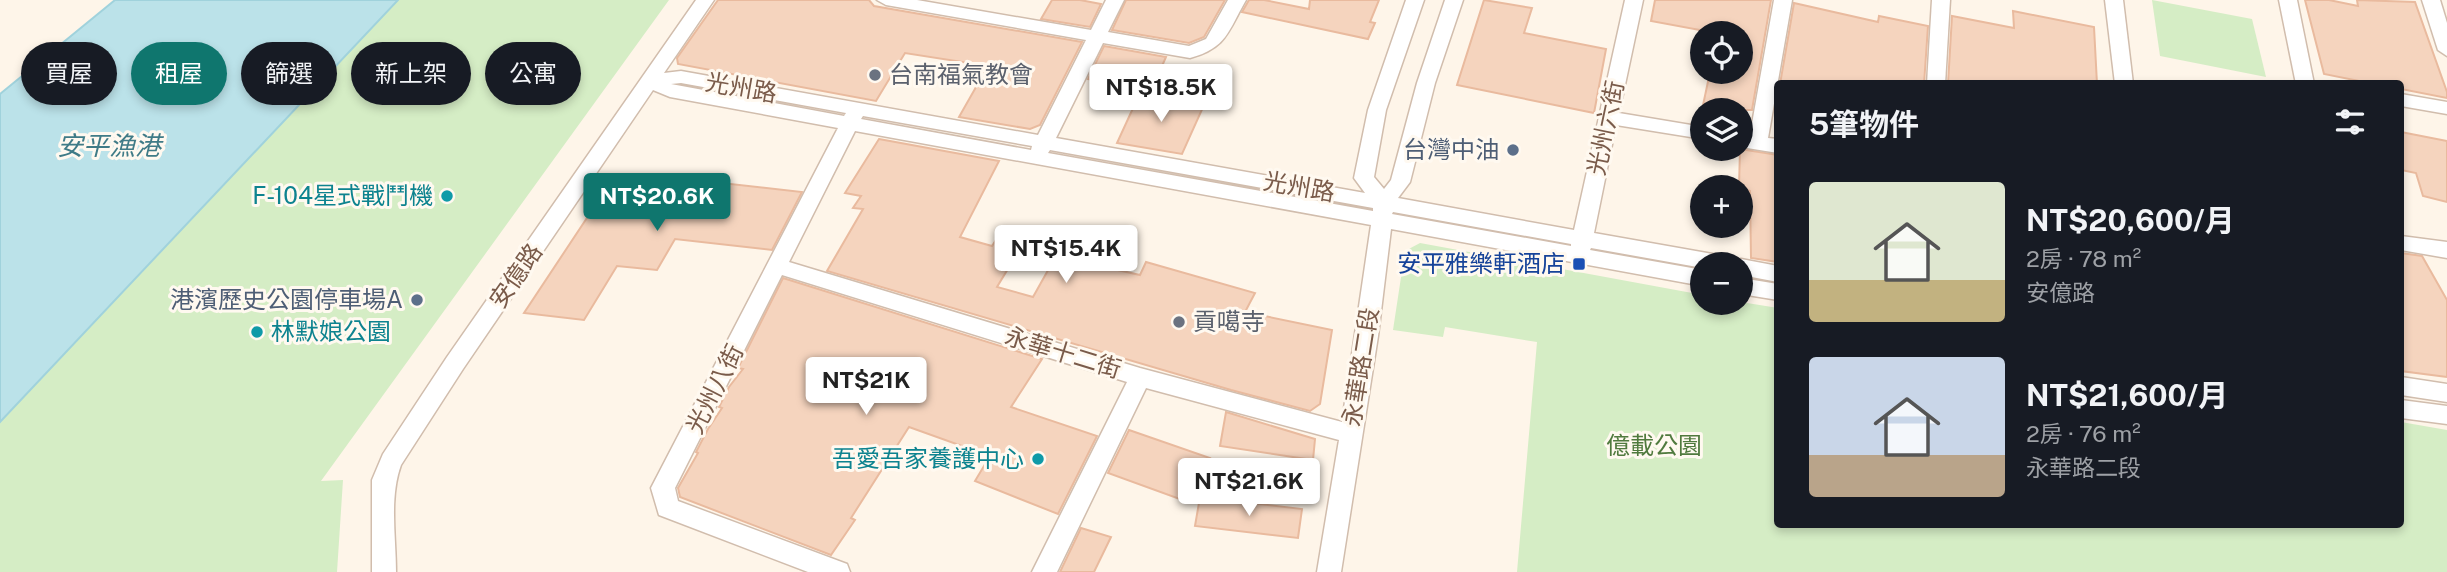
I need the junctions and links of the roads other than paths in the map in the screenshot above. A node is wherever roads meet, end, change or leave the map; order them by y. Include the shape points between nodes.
1 (705, 0) edge
2 (886, 0) edge
3 (983, 0) edge
4 (1115, 0) edge
5 (1237, 0) edge
6 (1415, 0) edge
7 (1454, 0) edge
8 (1634, 0) edge
9 (1783, 0) edge
10 (1941, 0) edge
11 (2115, 0) edge
12 (2288, 0) edge
13 (2431, 0) edge
14 (973, 16) junction
15 (1094, 37) junction
16 (2447, 50) edge
17 (649, 80) junction
18 (1936, 80) edge
19 (2124, 80) edge
20 (2307, 80) edge
21 (2404, 101) edge
22 (2447, 108) edge
23 (854, 117) junction
24 (1608, 117) junction
25 (1753, 128) edge
26 (1690, 131) edge
27 (1753, 142) edge
28 (1774, 145) edge
29 (1041, 149) junction
30 (1384, 212) junction
31 (2404, 243) edge
32 (1581, 247) junction
33 (2447, 250) edge
34 (1690, 260) edge
35 (778, 266) junction
36 (1753, 269) edge
37 (1774, 273) edge
38 (1690, 275) edge
39 (1753, 288) edge
40 (1774, 291) edge
41 (1140, 377) junction
42 (2404, 386) edge
43 (2447, 393) edge
44 (2404, 409) edge
45 (2447, 415) edge
46 (1351, 434) junction
47 (384, 572) edge
48 (838, 572) edge
49 (1044, 572) edge
50 (1329, 572) edge

1 - 17 street, 安億路
2 - 14 street
3 - 14 street
4 - 15 street
5 - 15 street via 1213,43 1191,52
6 - 30 street via 1377,110 1364,178
7 - 30 street, 永華路二段 via 1400,182
8 - 24 street, 光州六街
9 - 25 street
10 - 18 street
11 - 19 street
12 - 20 street
13 - 16 street
14 - 15 street
15 - 29 street
17 - 23 street, 光州路 via 670,91
17 - 47 street, 安億路 via 391,461 383,488
21 - 22 street
23 - 29 street, 光州路
23 - 35 street, 光州八街
24 - 26 street
24 - 32 street, 光州六街
27 - 28 street
29 - 30 street, 光州路
30 - 32 street, 光州路
30 - 46 street, 永華路二段
31 - 33 street
32 - 34 street, 光州路
32 - 38 street, 光州路
35 - 41 street, 永華十二街
35 - 48 street, 光州八街 via 663,488 668,509
36 - 37 street
39 - 40 street
41 - 46 street, 永華十二街
41 - 49 street
42 - 43 street
44 - 45 street
46 - 50 street, 永華路二段

